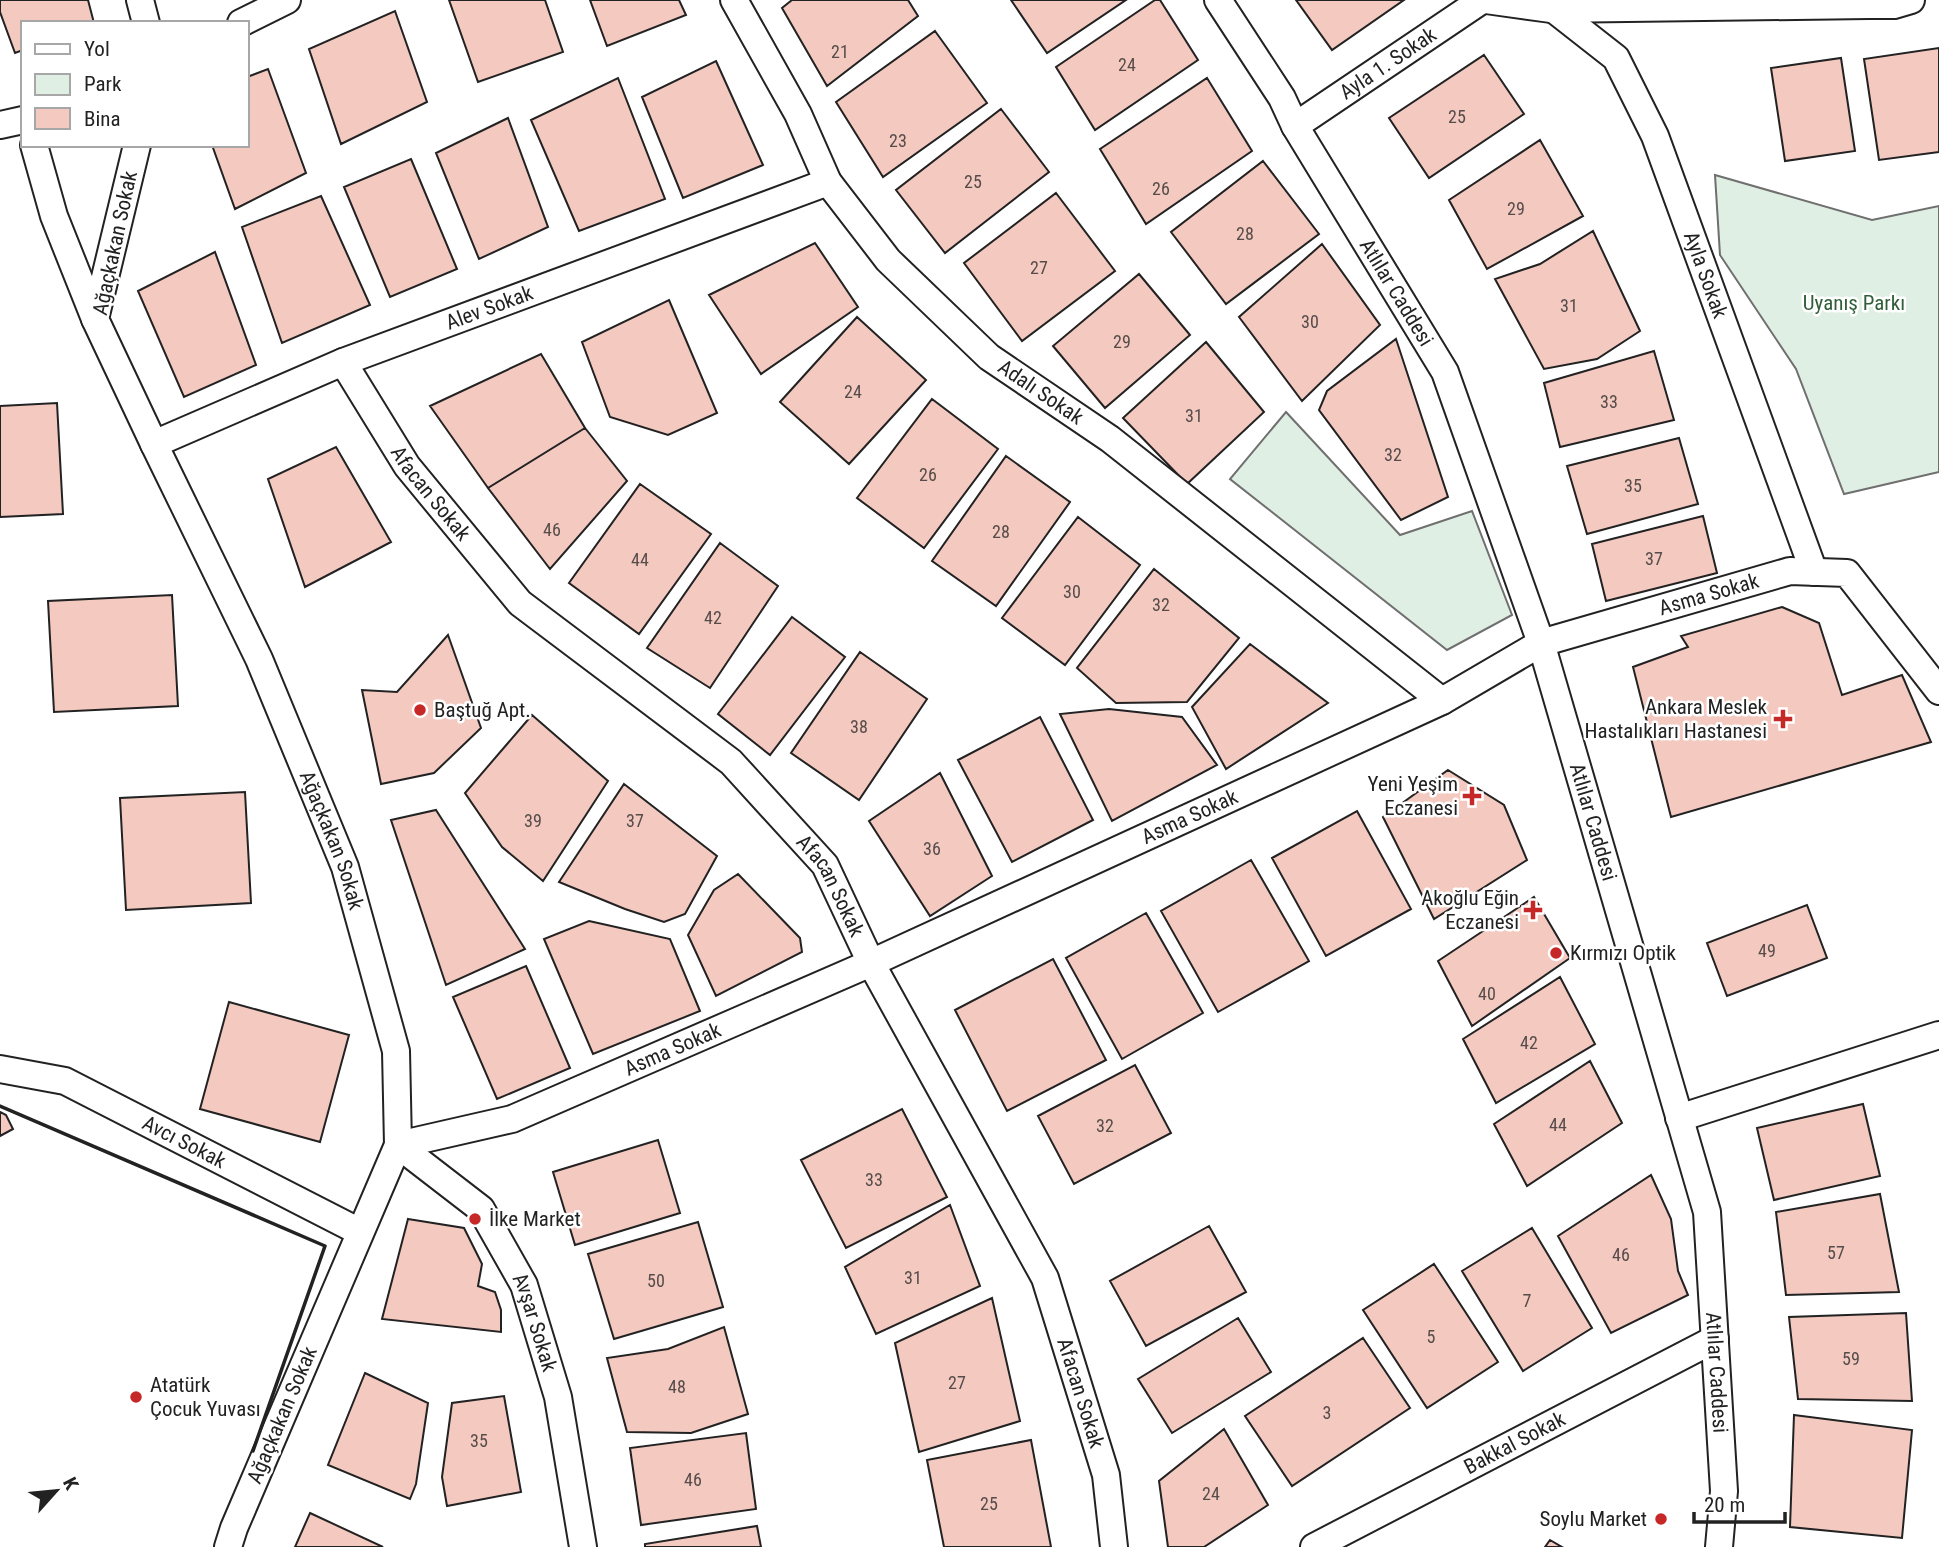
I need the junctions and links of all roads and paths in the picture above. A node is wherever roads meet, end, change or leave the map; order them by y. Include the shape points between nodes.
1 (140, 0) edge
2 (287, 0) edge
3 (734, 0) edge
4 (1219, 0) edge
5 (1484, 0) edge
6 (1912, 0) edge
7 (1870, 3) edge
8 (1547, 4) edge
9 (145, 21) edge
10 (245, 21) edge
11 (21, 120) edge
12 (0, 125) edge
13 (1295, 126) junction
14 (35, 147) edge
15 (137, 147) edge
16 (828, 182) junction
17 (95, 319) junction
18 (342, 362) junction
19 (154, 444) junction
20 (1814, 572) junction
21 (1541, 643) junction
22 (1939, 691) edge
23 (1442, 701) junction
24 (871, 963) junction
25 (1939, 1035) edge
26 (0, 1069) edge
27 (1679, 1118) junction
28 (398, 1144) junction
29 (360, 1232) junction
30 (1715, 1339) junction
31 (228, 1547) edge
32 (583, 1547) edge
33 (1114, 1547) edge
34 (1314, 1547) edge
35 (1719, 1547) edge

1 - 9 street
2 - 10 street
3 - 16 street, Adalı Sokak via 798,114
4 - 13 street, Atlılar Caddesi
5 - 8 street, Ayla 1. Sokak
5 - 13 street, Ayla 1. Sokak
6 - 7 street, Ayla 1. Sokak via 1894,5
7 - 8 street, Ayla 1. Sokak
8 - 20 street, Ayla Sokak via 1616,58 1655,136
11 - 12 street
13 - 21 street, Atlılar Caddesi via 1445,372
14 - 17 street via 54,216
15 - 17 street, Ağaçkakan Sokak
16 - 18 street, Alev Sokak
16 - 23 street, Adalı Sokak via 888,260 989,357 1110,439
17 - 19 street, Ağaçkakan Sokak
18 - 19 street, Alev Sokak
18 - 24 street, Afacan Sokak via 407,466 520,603 731,762 825,865
19 - 28 street, Ağaçkakan Sokak via 259,659 345,867 396,1051
20 - 21 street, Asma Sokak via 1790,571
20 - 22 street, Asma Sokak via 1847,573
21 - 23 street, Asma Sokak
21 - 27 street, Atlılar Caddesi
23 - 24 street, Asma Sokak
24 - 28 street, Asma Sokak via 512,1119
24 - 33 street, Afacan Sokak via 1045,1278 1106,1475
25 - 27 street
26 - 29 street, Avcı Sokak via 65,1081
27 - 30 street, Atlılar Caddesi via 1707,1213
28 - 29 street, Ağaçkakan Sokak
28 - 32 street, Avşar Sokak via 481,1209 524,1285 558,1397
29 - 31 street, Ağaçkakan Sokak
30 - 34 street, Bakkal Sokak
30 - 35 street, Atlılar Caddesi via 1724,1491

